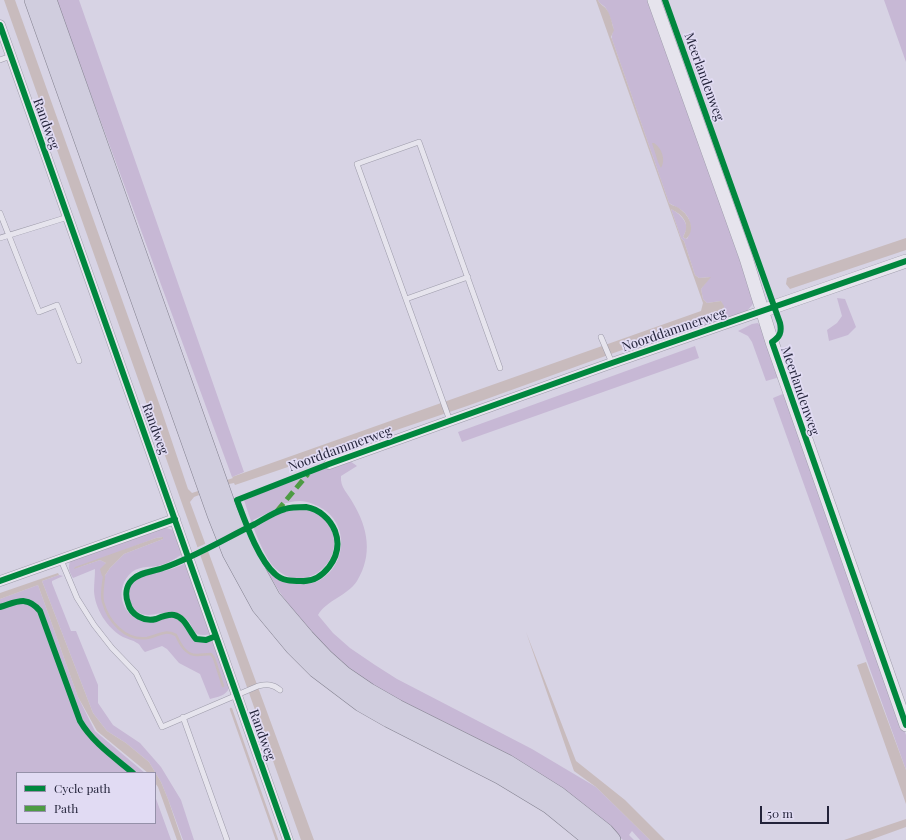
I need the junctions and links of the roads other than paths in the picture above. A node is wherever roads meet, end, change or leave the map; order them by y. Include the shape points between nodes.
1 (32, 0) edge
2 (48, 0) edge
3 (654, 0) edge
4 (0, 26) edge
5 (11, 56) junction
6 (0, 60) edge
7 (0, 214) edge
8 (68, 217) junction
9 (8, 235) junction
10 (0, 238) edge
11 (906, 261) edge
12 (468, 277) junction
13 (406, 299) junction
14 (762, 311) junction
15 (602, 338) dead end
16 (79, 361) dead end
17 (611, 361) junction
18 (500, 368) dead end
19 (450, 419) junction
20 (329, 464) dead end
21 (175, 519) junction
22 (61, 560) junction
23 (0, 581) edge
24 (280, 690) dead end
25 (236, 694) junction
26 (183, 717) junction
27 (906, 725) edge
28 (227, 840) edge
29 (288, 840) edge
30 (592, 840) edge
31 (612, 840) edge

1 - 30 highway via 213,508 231,553 260,606 316,669 361,703 501,776 549,805
2 - 31 highway via 229,511 244,547 272,598 310,643 344,675 397,708 506,763 558,795
3 - 14 street, Meerlandenweg via 746,258
4 - 5 street, Randweg
5 - 6 lane
5 - 8 street, Randweg
7 - 9 lane
8 - 9 lane
8 - 21 street, Randweg
9 - 10 lane
9 - 16 lane via 39,312 57,305
11 - 14 street, Noorddammerweg
12 - 13 lane
12 - 13 lane via 419,142 371,159 357,164
12 - 18 lane
13 - 19 lane
14 - 17 street, Noorddammerweg
14 - 27 street, Meerlandenweg
15 - 17 lane
17 - 19 street, Noorddammerweg
19 - 20 street, Noorddammerweg
21 - 22 street
21 - 25 street, Randweg
22 - 23 street
22 - 26 lane via 77,598 112,648 136,673 162,727
24 - 25 lane via 269,684
25 - 26 lane
25 - 29 street, Randweg
26 - 28 lane

